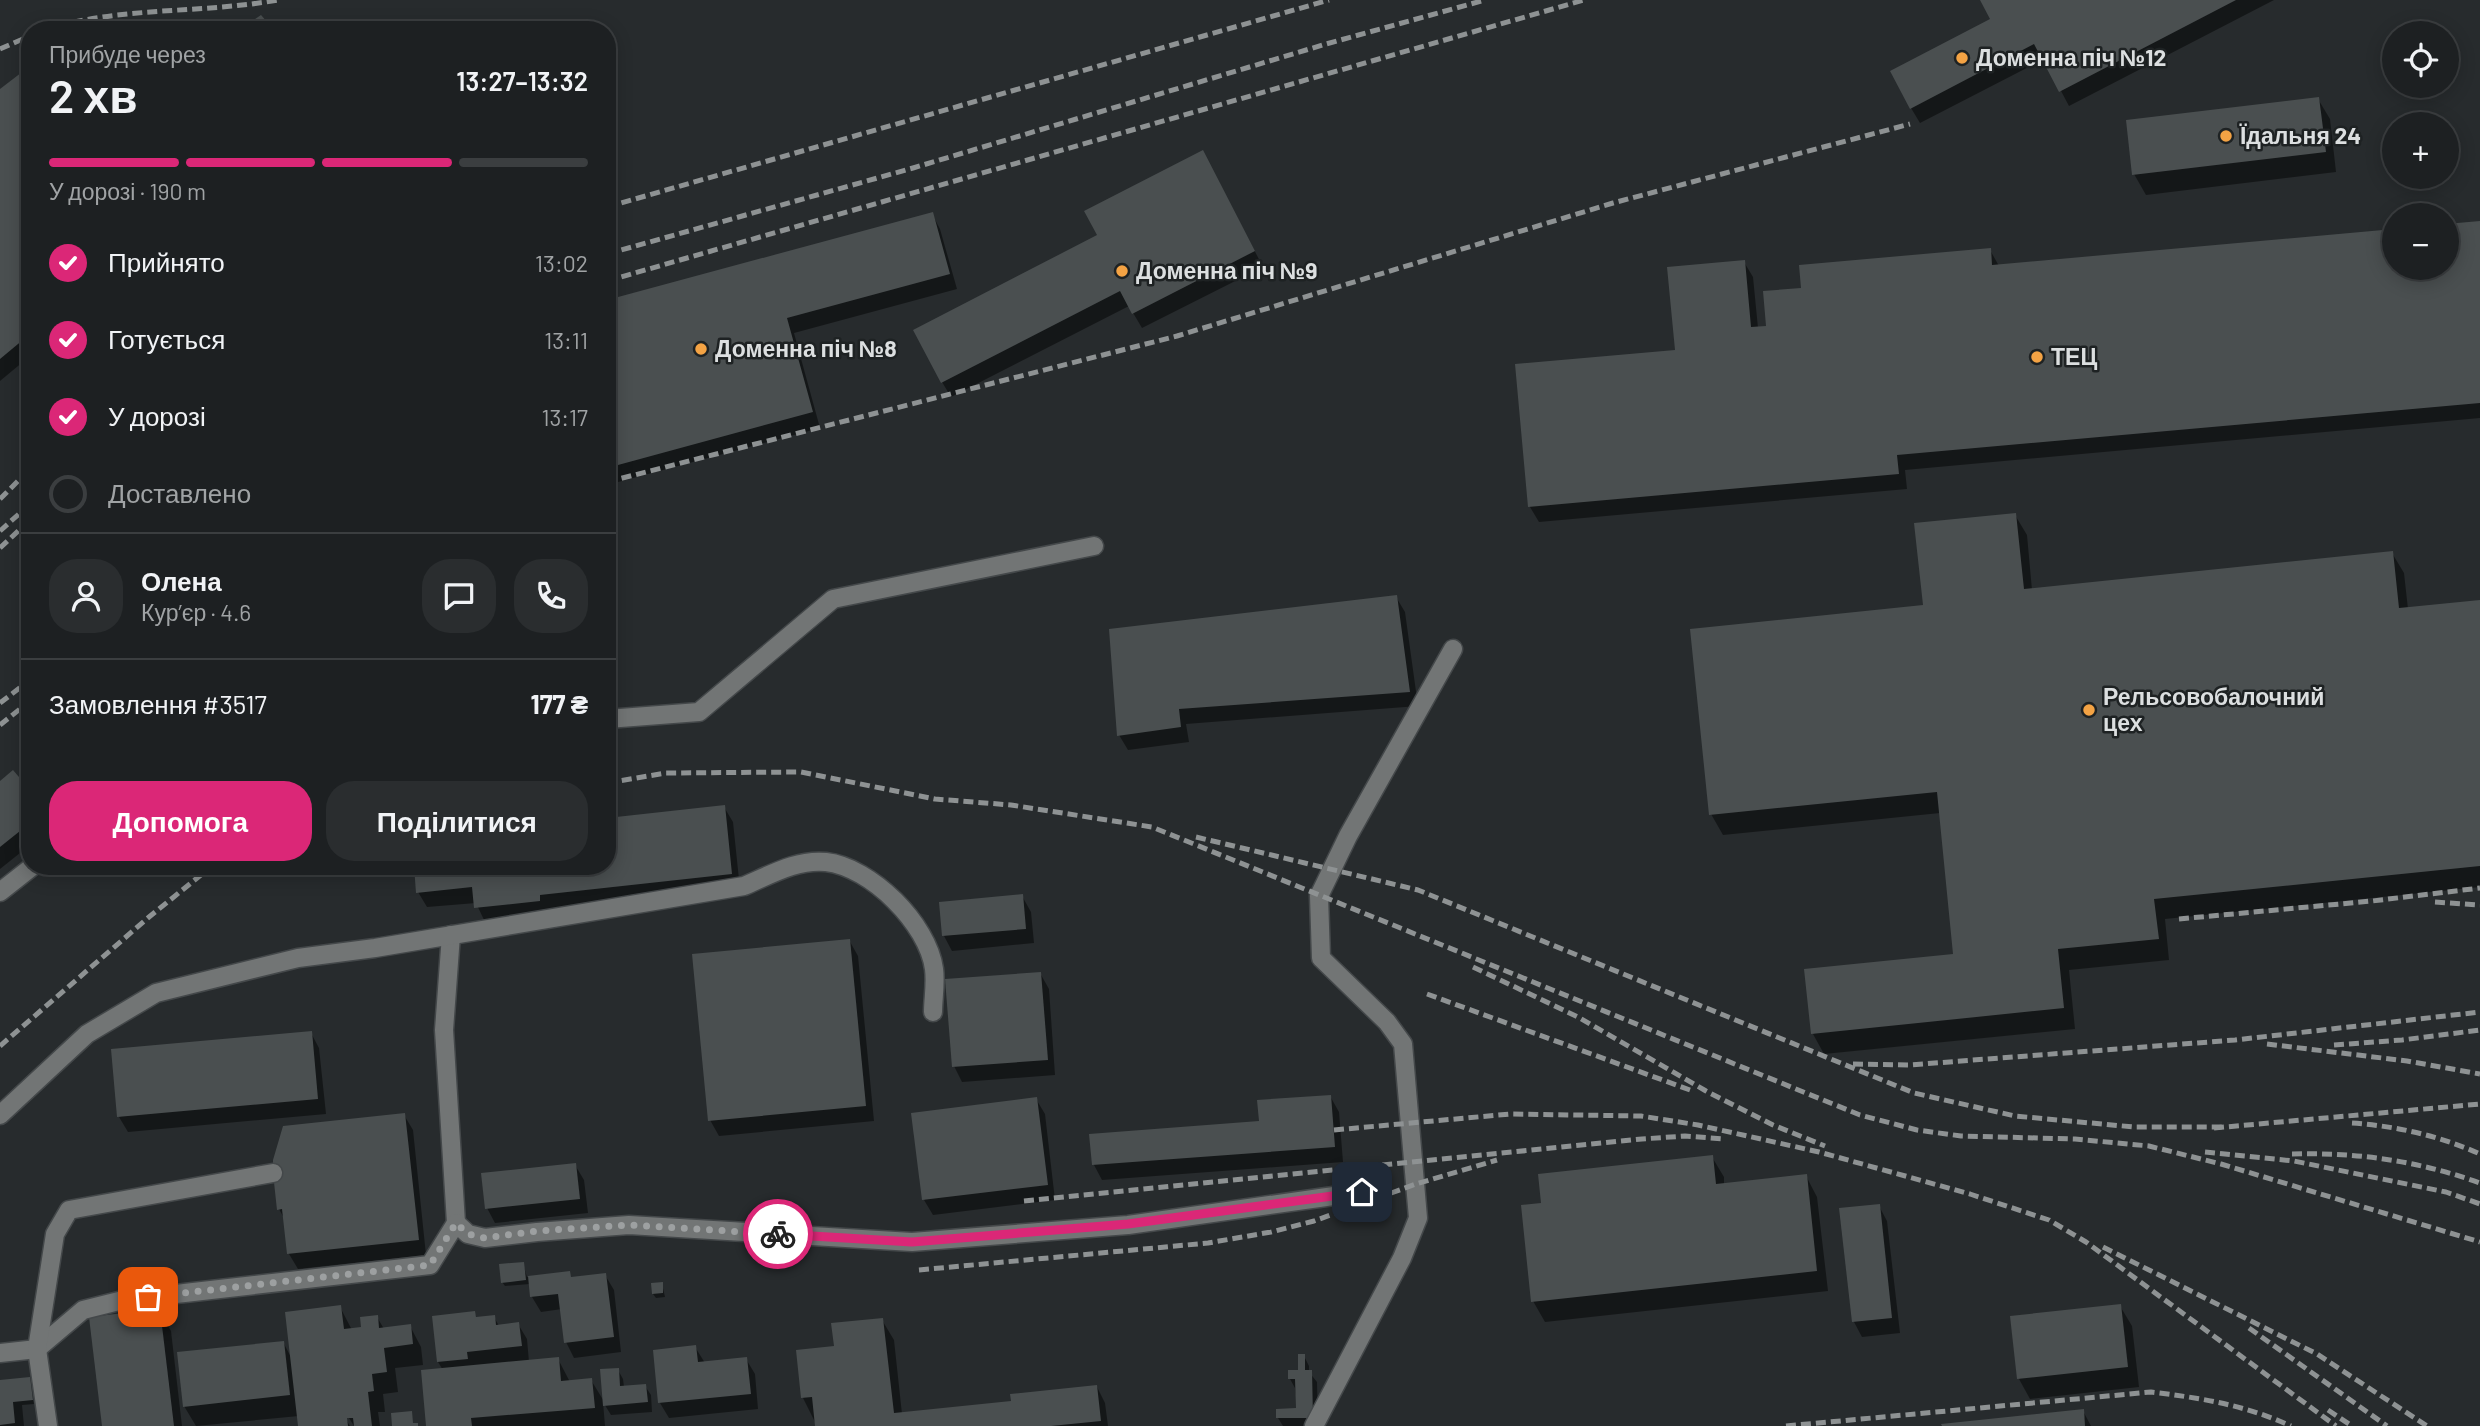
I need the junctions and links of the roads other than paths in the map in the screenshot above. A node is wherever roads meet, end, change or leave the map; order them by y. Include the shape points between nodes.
1 (1094, 546) dead end
2 (1453, 649) dead end
3 (616, 718) edge
4 (22, 875) edge
5 (0, 892) edge
6 (451, 935) junction
7 (933, 1012) dead end
8 (0, 1115) edge
9 (273, 1174) dead end
10 (1362, 1192) dead end
11 (456, 1223) junction
12 (37, 1349) junction
13 (0, 1353) edge
14 (48, 1426) edge
15 (1314, 1426) edge

1 - 3 lane via 833,599 699,712
2 - 15 lane via 1348,836 1320,896 1321,958 1404,1044 1418,1218 1402,1258
4 - 5 lane
6 - 7 lane via 744,886 796,864 825,862 859,871 880,886 922,933 934,969
6 - 8 lane via 298,958 156,993 87,1034
6 - 11 lane via 444,1030
9 - 12 lane via 69,1210 55,1234
10 - 11 lane via 1128,1224 912,1242 629,1225 485,1238 468,1234
11 - 12 lane via 430,1265 123,1300 83,1310
12 - 13 lane
12 - 14 lane

